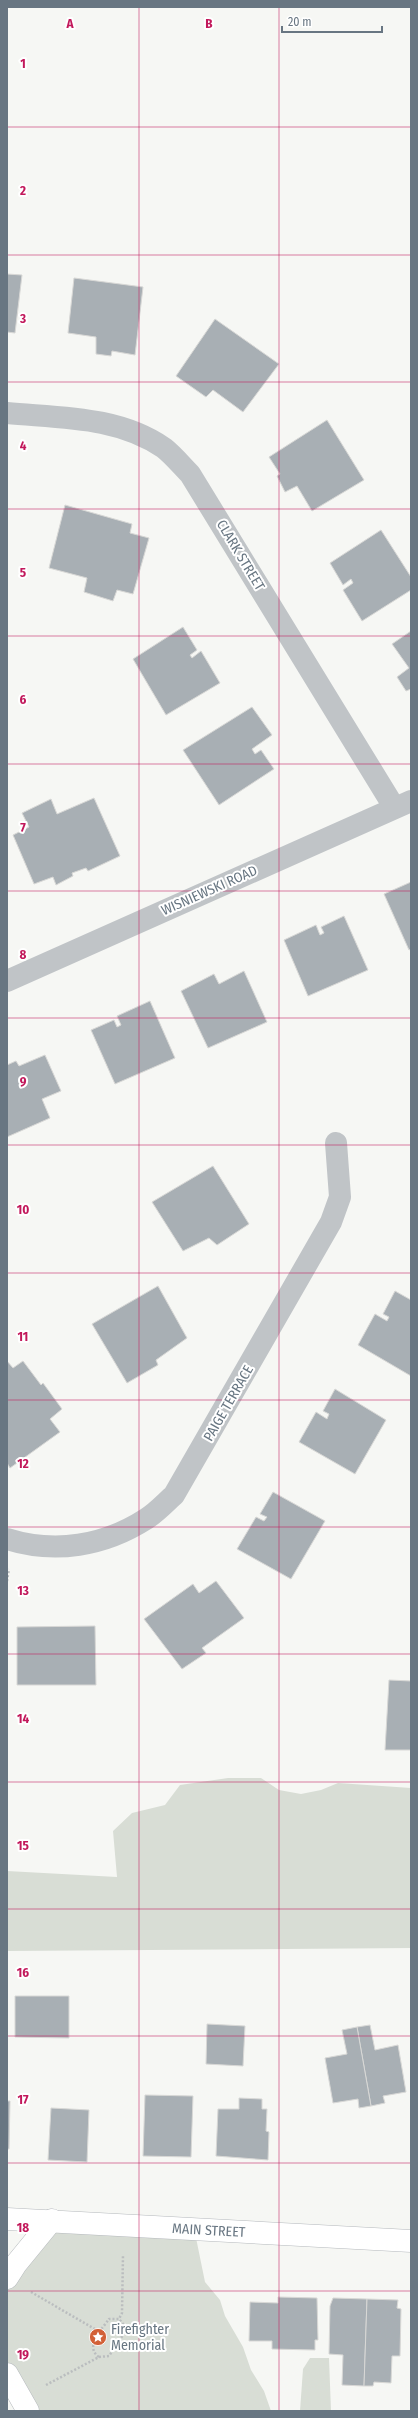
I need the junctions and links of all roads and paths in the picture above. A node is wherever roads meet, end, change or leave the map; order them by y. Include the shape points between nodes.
1 (7, 412) edge
2 (403, 804) edge
3 (7, 981) edge
4 (336, 1143) dead end
5 (7, 1539) edge
6 (7, 2219) edge
7 (52, 2220) junction
8 (124, 2224) junction
9 (411, 2241) edge
10 (7, 2278) edge
11 (29, 2291) dead end
12 (119, 2319) junction
13 (100, 2332) junction
14 (99, 2357) junction
15 (7, 2374) edge
16 (24, 2405) edge

1 - 2 street, CLARK STREET via 110,423 141,435 165,449 190,474
2 - 3 street, WISNIEWSKI ROAD
4 - 5 street, PAIGE TERRACE via 340,1197 332,1222 174,1495 147,1519 108,1539 70,1547
6 - 7 main road, MAIN STREET
7 - 8 main road, MAIN STREET
7 - 10 main road
8 - 9 main road, MAIN STREET
8 - 12 path via 122,2313
11 - 13 path
12 - 13 path via 109,2319
12 - 14 path via 127,2329 109,2356
13 - 14 path via 93,2345 93,2351
14 - 16 path
15 - 16 main road

